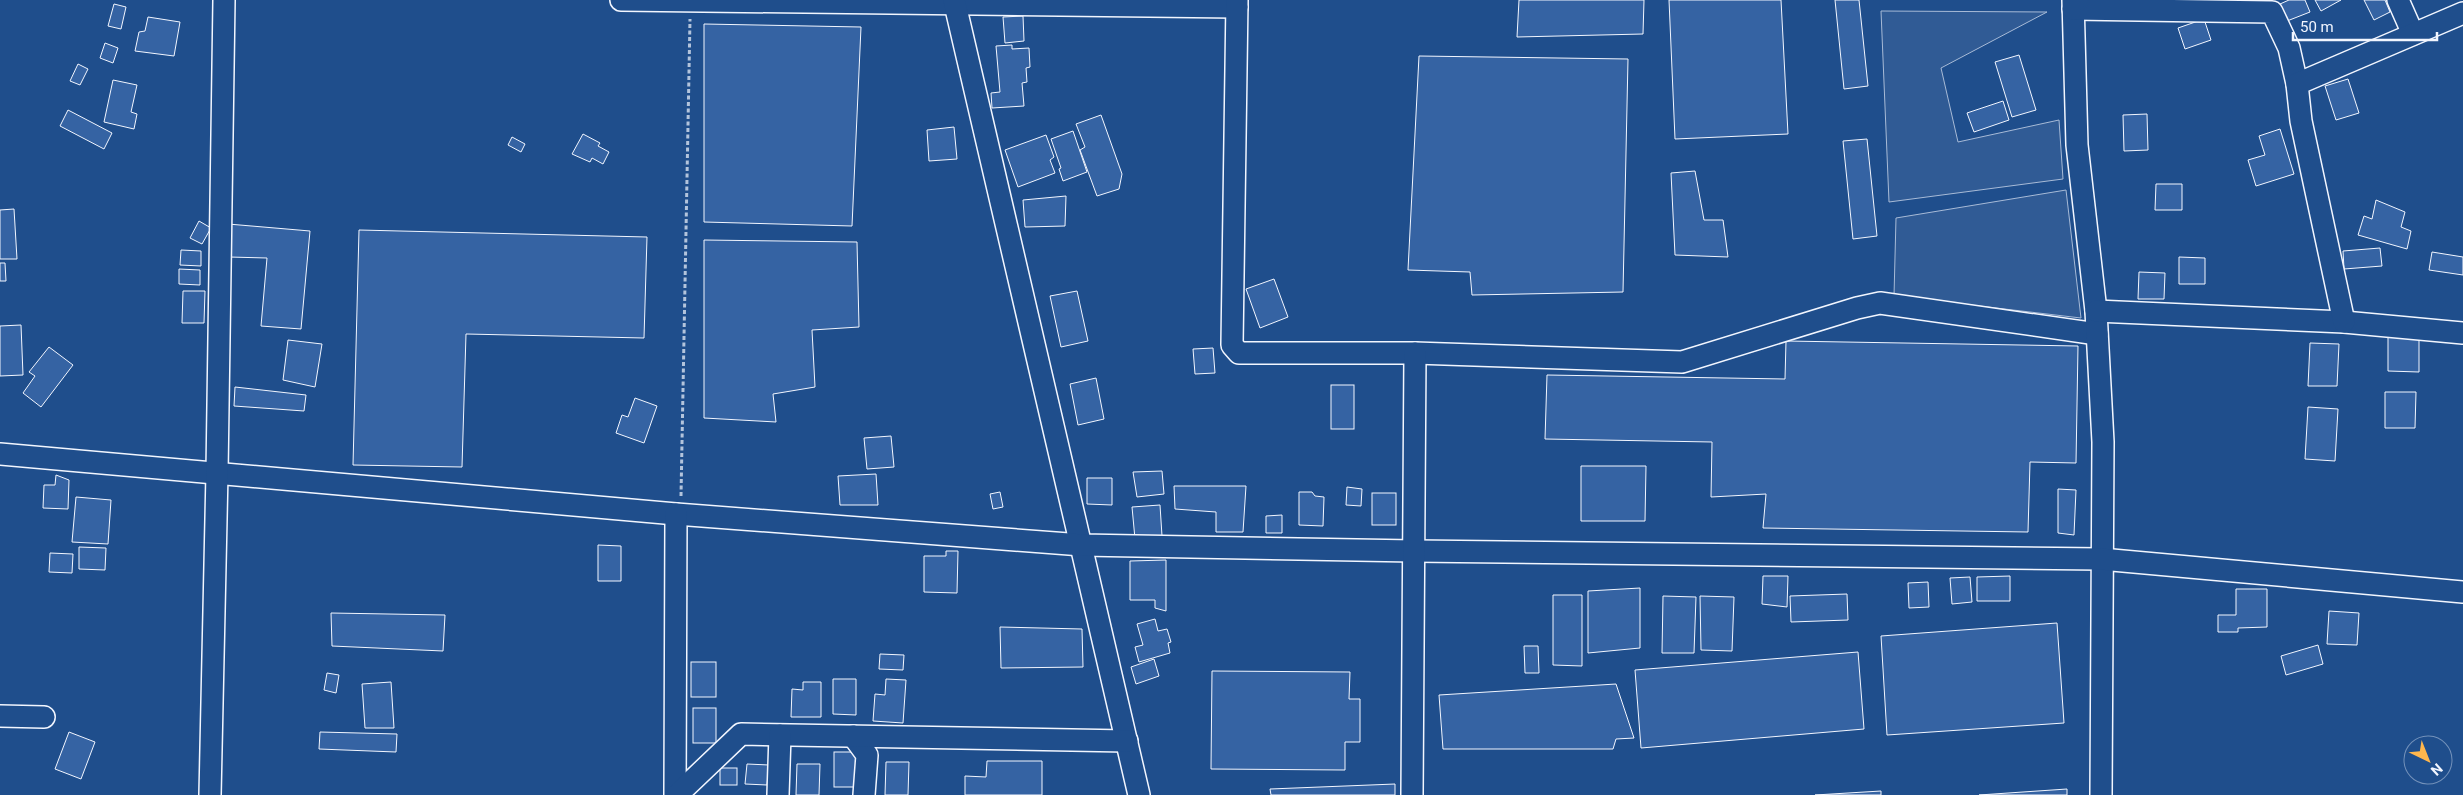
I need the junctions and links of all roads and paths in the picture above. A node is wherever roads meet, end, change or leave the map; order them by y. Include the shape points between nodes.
1 (224, 0) edge
2 (621, 0) edge
3 (690, 0) edge
4 (2398, 0) edge
5 (954, 3) edge
6 (1237, 4) edge
7 (2073, 5) edge
8 (2463, 13) edge
9 (2413, 34) junction
10 (2297, 84) junction
11 (2096, 311) junction
12 (2344, 322) junction
13 (2463, 333) edge
14 (2097, 334) junction
15 (1416, 353) junction
16 (0, 454) edge
17 (217, 473) junction
18 (679, 514) junction
19 (1082, 545) junction
20 (1414, 551) junction
21 (2101, 559) junction
22 (2463, 592) edge
23 (0, 716) edge
24 (44, 717) dead end
25 (780, 735) junction
26 (853, 736) junction
27 (1128, 741) junction
28 (210, 795) edge
29 (676, 795) edge
30 (778, 795) edge
31 (864, 795) edge
32 (1138, 795) edge
33 (1412, 795) edge
34 (2102, 795) edge

1 - 17 street
2 - 3 street
3 - 5 street
3 - 18 path
4 - 9 street
5 - 6 street
5 - 19 street
6 - 15 street via 1232,345 1240,353
7 - 10 street via 2272,12 2289,48
7 - 11 street via 2077,145
8 - 9 street
9 - 10 street
10 - 12 street via 2301,121
11 - 12 street
11 - 14 street
12 - 13 street
14 - 15 street via 1880,303 1682,362
14 - 21 street via 2103,442
15 - 20 street
16 - 17 street
17 - 18 street
17 - 28 street
18 - 19 street
18 - 29 street
19 - 20 street
19 - 27 street
20 - 21 street
20 - 33 street
21 - 22 street
21 - 34 street
23 - 24 street
25 - 26 street
25 - 29 street via 741,734
25 - 30 street
26 - 27 street
26 - 31 street via 867,755
27 - 32 street

